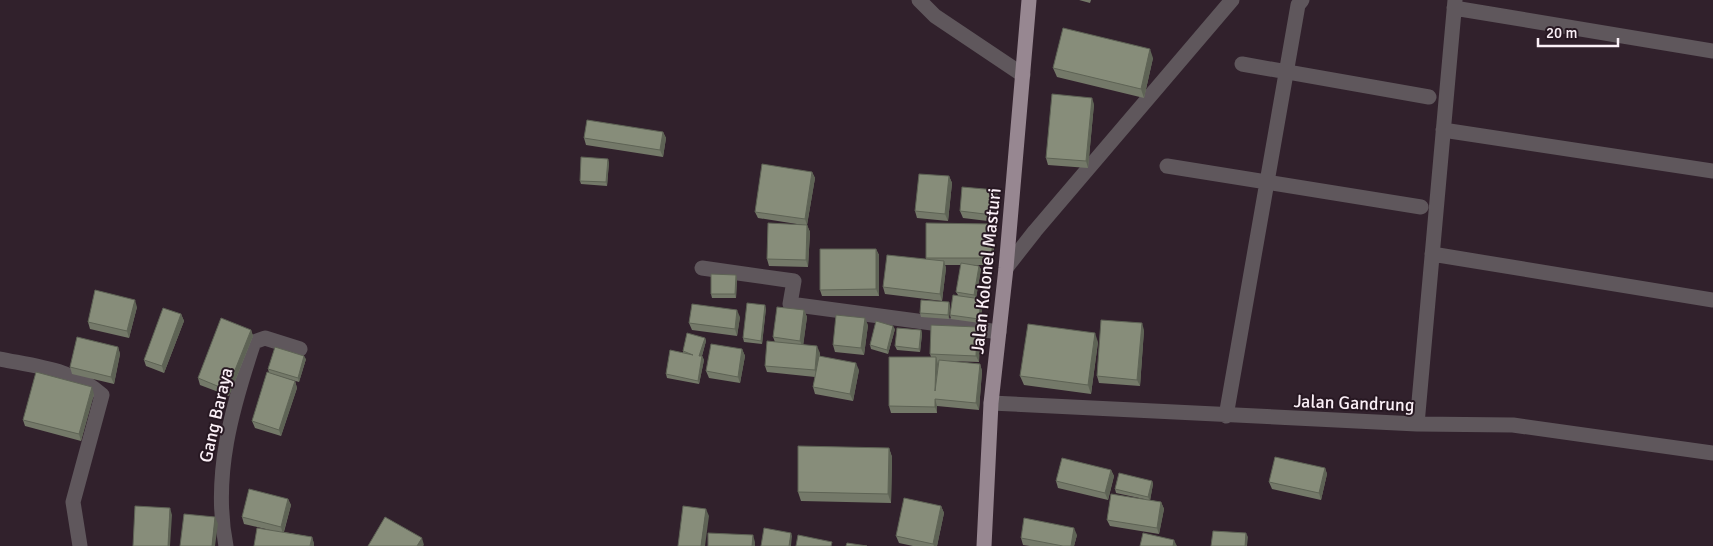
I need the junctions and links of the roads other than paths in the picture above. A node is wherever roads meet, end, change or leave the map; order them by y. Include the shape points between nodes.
1 (919, 0) edge
2 (1029, 0) edge
3 (1232, 0) edge
4 (1302, 0) edge
5 (1454, 4) edge
6 (1713, 51) edge
7 (1242, 64) dead end
8 (1287, 70) junction
9 (1022, 75) junction
10 (1429, 97) dead end
11 (1443, 130) junction
12 (1167, 166) dead end
13 (1713, 171) edge
14 (1267, 180) junction
15 (1421, 207) dead end
16 (1432, 254) junction
17 (702, 268) dead end
18 (1006, 268) junction
19 (1713, 300) edge
20 (999, 332) junction
21 (300, 349) dead end
22 (0, 359) edge
23 (992, 404) junction
24 (1226, 416) junction
25 (1417, 424) junction
26 (1713, 453) edge
27 (80, 546) edge
28 (226, 546) edge
29 (984, 546) edge

1 - 9 street via 934,16
2 - 9 main road, Jalan Kolonel Masturi
3 - 18 street
4 - 8 street via 1298,4
5 - 6 street
5 - 11 street
7 - 8 street
8 - 10 street
8 - 14 street
9 - 18 main road, Jalan Kolonel Masturi
11 - 13 street
11 - 16 street
12 - 14 street
14 - 15 street
14 - 24 street
16 - 19 street
16 - 25 street
17 - 20 street via 794,281 790,304
18 - 20 main road, Jalan Kolonel Masturi
20 - 23 main road, Jalan Kolonel Masturi
21 - 28 street, Gang Baraya via 265,338 254,342 222,466 221,520
22 - 27 street via 83,380 102,395 73,502
23 - 24 street, Jalan Gandrung
23 - 29 main road, Jalan Kolonel Masturi
24 - 25 street, Jalan Gandrung
25 - 26 street, Jalan Gandrung via 1513,425

